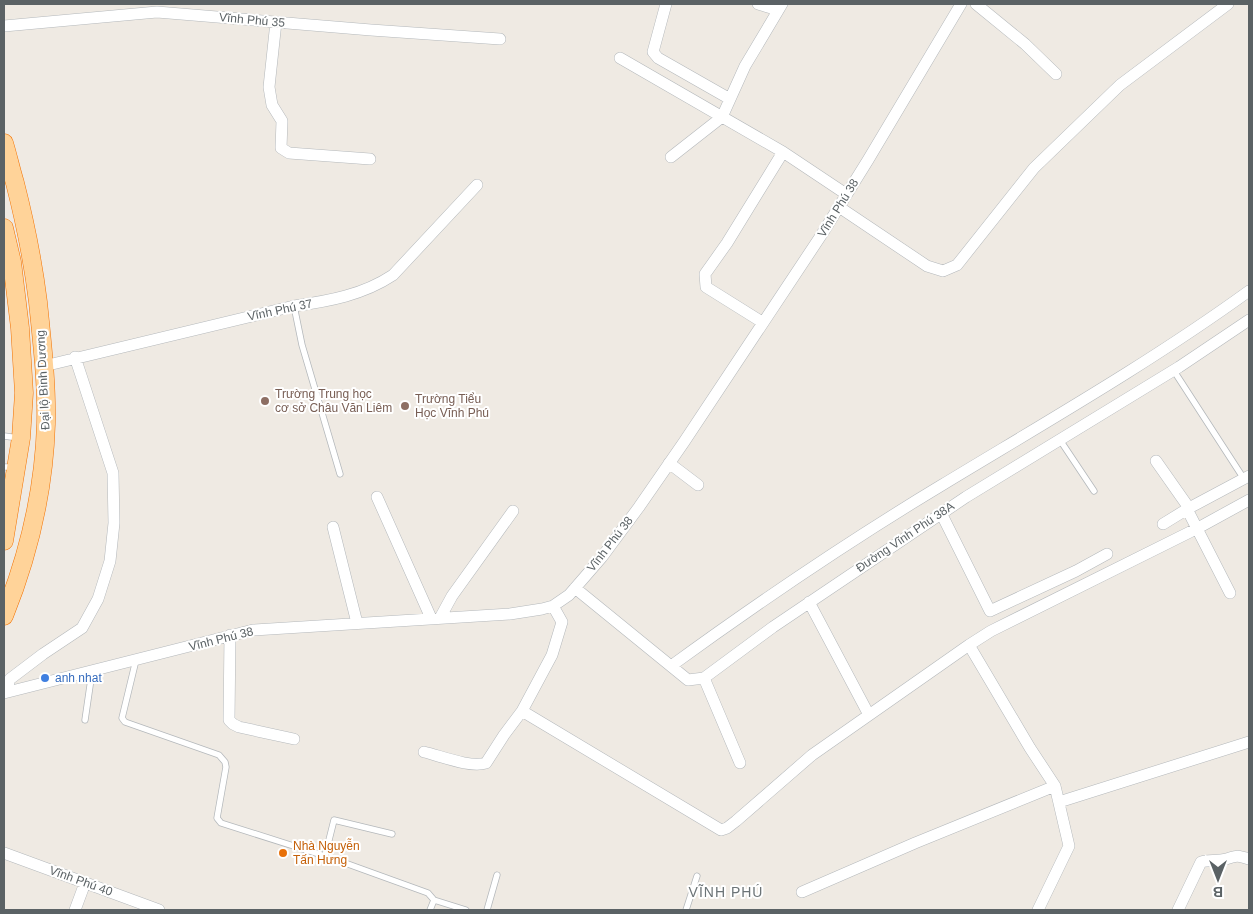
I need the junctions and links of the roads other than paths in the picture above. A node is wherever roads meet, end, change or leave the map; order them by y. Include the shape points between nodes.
1 (666, 4) edge
2 (758, 4) edge
3 (961, 4) edge
4 (976, 4) edge
5 (1228, 4) edge
6 (780, 7) edge
7 (276, 22) junction
8 (4, 26) edge
9 (500, 39) dead end
10 (620, 58) dead end
11 (1056, 74) dead end
12 (730, 99) junction
13 (722, 117) junction
14 (4, 143) edge
15 (783, 152) junction
16 (671, 157) dead end
17 (370, 159) dead end
18 (477, 185) dead end
19 (846, 194) junction
20 (839, 207) junction
21 (4, 228) edge
22 (1249, 290) edge
23 (294, 306) junction
24 (1249, 320) edge
25 (762, 322) junction
26 (75, 357) junction
27 (44, 366) junction
28 (23, 371) junction
29 (1174, 371) junction
30 (46, 422) junction
31 (16, 433) edge
32 (1060, 440) junction
33 (1156, 461) dead end
34 (669, 463) junction
35 (10, 467) edge
36 (340, 474) dead end
37 (1247, 477) edge
38 (698, 484) dead end
39 (1094, 491) dead end
40 (377, 498) dead end
41 (1249, 500) edge
42 (1189, 510) junction
43 (513, 511) dead end
44 (941, 513) junction
45 (1163, 524) dead end
46 (1197, 526) junction
47 (333, 527) dead end
48 (4, 541) edge
49 (1107, 554) dead end
50 (575, 588) junction
51 (1230, 593) dead end
52 (809, 602) junction
53 (554, 606) junction
54 (4, 616) edge
55 (436, 618) junction
56 (357, 623) junction
57 (230, 635) junction
58 (969, 645) junction
59 (136, 660) junction
60 (671, 666) junction
61 (92, 672) junction
62 (704, 678) junction
63 (5, 693) edge
64 (522, 712) junction
65 (869, 715) junction
66 (85, 720) dead end
67 (294, 739) dead end
68 (1249, 742) edge
69 (424, 752) dead end
70 (740, 763) dead end
71 (1055, 786) junction
72 (1059, 802) junction
73 (392, 834) dead end
74 (4, 853) edge
75 (334, 859) dead end
76 (1249, 859) edge
77 (497, 875) dead end
78 (697, 876) dead end
79 (85, 883) junction
80 (802, 892) dead end
81 (434, 900) junction
82 (75, 910) edge
83 (159, 910) edge
84 (430, 910) edge
85 (466, 910) edge
86 (488, 910) edge
87 (686, 910) edge
88 (1038, 910) edge
89 (1178, 910) edge

1 - 12 street via 653,52 658,58
2 - 6 street
3 - 19 street, Vĩnh Phú 38
4 - 11 street via 1026,44
5 - 20 street via 1120,86 1034,168 957,265 943,271 927,266
6 - 12 street
7 - 8 street, Vĩnh Phú 35 via 157,12
7 - 9 street, Vĩnh Phú 35
7 - 17 street via 269,87 272,105 282,121 280,148 289,153
10 - 13 street
12 - 13 street
13 - 15 street
13 - 16 street
14 - 27 highway, Đại lộ Bình Dương via 33,262
15 - 19 street
15 - 25 street via 705,274 706,287
18 - 23 street, Vĩnh Phú 37 via 393,275 354,294
19 - 20 street, Vĩnh Phú 38
20 - 25 street, Vĩnh Phú 38
21 - 28 highway, Đại lộ Bình Dương via 12,262
22 - 60 street via 1136,368 829,557
23 - 26 street, Vĩnh Phú 37
23 - 36 lane via 302,345
24 - 29 street, Đường Vĩnh Phú 38A
25 - 34 street, Vĩnh Phú 38
26 - 27 street, Vĩnh Phú 37
26 - 63 street via 113,473 114,523 110,561 98,599 82,628 10,679
27 - 28 highway
27 - 30 highway, Đại lộ Bình Dương
28 - 31 highway, Đại lộ Bình Dương
29 - 32 street, Đường Vĩnh Phú 38A
29 - 37 lane
30 - 31 highway
30 - 54 highway, Đại lộ Bình Dương via 34,518 21,570
31 - 35 highway, Đại lộ Bình Dương
32 - 39 lane
32 - 44 street, Đường Vĩnh Phú 38A
33 - 42 street
34 - 38 street
34 - 50 street, Vĩnh Phú 38 via 602,557
35 - 48 highway, Đại lộ Bình Dương
37 - 42 street
40 - 55 street
41 - 46 street
42 - 45 street
42 - 46 street
43 - 55 street
44 - 49 street via 990,611
44 - 52 street, Đường Vĩnh Phú 38A
46 - 51 street
46 - 58 street
47 - 56 street
50 - 53 street, Vĩnh Phú 38
50 - 60 street
52 - 62 street, Đường Vĩnh Phú 38A
52 - 65 street
53 - 55 street, Vĩnh Phú 38 via 510,614
53 - 64 street via 562,622 552,655
55 - 56 street, Vĩnh Phú 38
56 - 57 street, Vĩnh Phú 38 via 253,630
57 - 59 street, Vĩnh Phú 38
57 - 67 street via 229,720 239,727
58 - 65 street
58 - 71 street
59 - 61 street, Vĩnh Phú 38
59 - 73 lane via 122,718 125,722 223,758 226,767 217,818 221,823 325,856 334,820
60 - 62 street via 688,680
61 - 63 street, Vĩnh Phú 38
61 - 66 lane
62 - 70 street
64 - 65 street via 721,830 736,821 812,755
64 - 69 street via 486,763 470,764
68 - 72 street
71 - 72 street
71 - 80 street
72 - 88 street via 1069,846
74 - 79 street, Vĩnh Phú 40
75 - 81 lane via 428,893
76 - 89 street via 1231,856 1201,862
77 - 86 lane
78 - 87 lane
79 - 82 street
79 - 83 street, Vĩnh Phú 40
81 - 84 lane
81 - 85 lane

